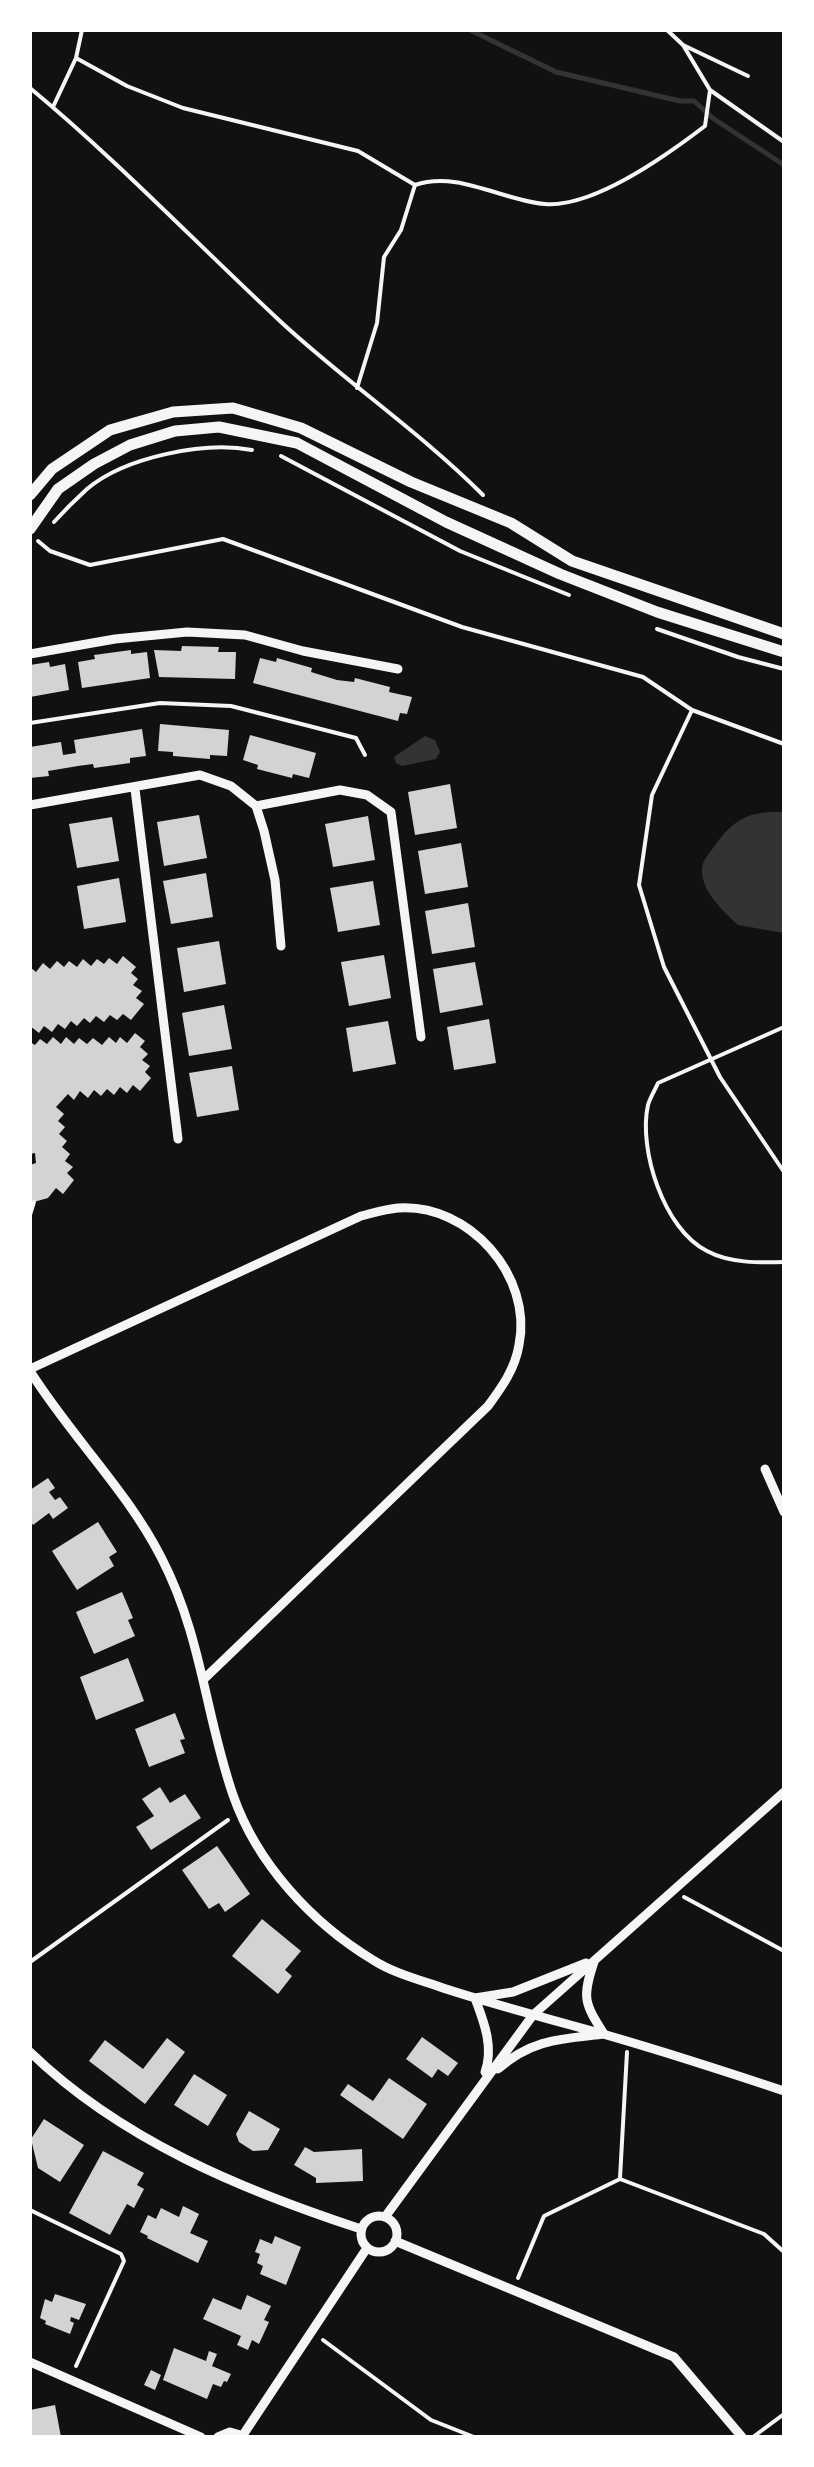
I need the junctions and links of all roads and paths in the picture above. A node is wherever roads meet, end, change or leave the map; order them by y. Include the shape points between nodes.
1 (82, 30) edge
2 (668, 30) edge
3 (683, 46) junction
4 (76, 58) junction
5 (748, 76) dead end
6 (30, 88) edge
7 (710, 90) junction
8 (52, 107) junction
9 (784, 142) edge
10 (415, 186) junction
11 (358, 388) junction
12 (257, 451) dead end
13 (270, 454) dead end
14 (30, 495) edge
15 (483, 496) dead end
16 (30, 530) edge
17 (574, 597) dead end
18 (647, 625) dead end
19 (784, 634) edge
20 (784, 652) edge
21 (30, 654) edge
22 (398, 669) dead end
23 (784, 670) edge
24 (692, 710) junction
25 (30, 723) edge
26 (784, 744) edge
27 (365, 755) dead end
28 (134, 789) junction
29 (30, 806) edge
30 (256, 806) junction
31 (280, 946) dead end
32 (784, 1027) edge
33 (421, 1037) dead end
34 (713, 1061) junction
35 (178, 1138) dead end
36 (784, 1172) edge
37 (34, 1202) dead end
38 (30, 1215) edge
39 (784, 1262) edge
40 (30, 1370) edge
41 (766, 1469) dead end
42 (784, 1512) edge
43 (205, 1678) junction
44 (784, 1792) edge
45 (240, 1812) junction
46 (671, 1890) junction
47 (784, 1951) edge
48 (595, 1959) junction
49 (30, 1962) edge
50 (475, 1998) junction
51 (533, 2014) junction
52 (604, 2034) junction
53 (628, 2043) junction
54 (30, 2052) edge
55 (481, 2084) junction
56 (784, 2091) edge
57 (620, 2179) junction
58 (30, 2210) edge
59 (384, 2217) junction
60 (361, 2230) junction
61 (396, 2242) junction
62 (367, 2248) junction
63 (784, 2252) edge
64 (513, 2292) junction
65 (310, 2330) junction
66 (30, 2362) edge
67 (70, 2380) junction
68 (784, 2414) edge
69 (244, 2436) edge
70 (201, 2437) edge
71 (218, 2437) edge
72 (474, 2437) edge
73 (742, 2437) edge
74 (753, 2437) edge

1 - 4 path
2 - 3 path
3 - 5 path
3 - 7 path
4 - 8 path
4 - 10 path via 182,108 358,151
6 - 8 path
7 - 9 path
7 - 10 path via 704,126 656,163 582,198 550,204 429,180
8 - 11 path
10 - 11 path via 384,257 377,323
11 - 15 path
12 - 24 path via 202,446 120,471 90,486 37,542 90,565 223,539 462,626 643,677
13 - 17 path via 460,551
14 - 19 street via 52,469 110,430 173,412 233,408 300,428 511,524 572,561
16 - 20 street via 58,489 94,464 176,431 219,427 296,443 560,574
18 - 23 path
21 - 22 street via 114,639 245,634
24 - 26 path
24 - 34 path via 652,794 639,885 664,967
25 - 27 path via 160,703 232,706 356,738
28 - 29 street
28 - 30 street via 200,775 231,786
28 - 35 street
30 - 31 street via 276,880
30 - 33 street via 340,790 367,794 390,812
32 - 34 path
34 - 36 path
34 - 39 path via 658,1083 648,1104 654,1175 686,1237 708,1252 754,1264
37 - 38 lane
40 - 43 street via 160,1554
40 - 43 street via 361,1216 401,1208 438,1215 488,1243 507,1270 517,1298 520,1344 488,1406
41 - 42 street
43 - 45 street
44 - 46 street
45 - 49 path
45 - 50 street via 276,1874 340,1938 377,1963
46 - 47 path
46 - 48 street
48 - 50 street via 513,1992
48 - 51 street
48 - 52 street via 586,2007
50 - 51 street
50 - 55 street via 490,2058
51 - 52 street
51 - 55 street
52 - 53 street
52 - 55 street via 544,2041 516,2053
53 - 56 street
53 - 57 path
54 - 60 street via 136,2134 231,2180
55 - 59 street
57 - 63 path via 764,2234
57 - 64 path via 544,2216
58 - 67 path via 124,2261
59 - 60 street via 373,2217
59 - 61 street via 394,2224
60 - 62 street
61 - 62 street via 383,2252
61 - 64 street
62 - 65 street
64 - 73 street via 674,2357
65 - 69 street
65 - 72 path via 432,2420
66 - 67 street
67 - 70 street
68 - 74 path
69 - 71 street

